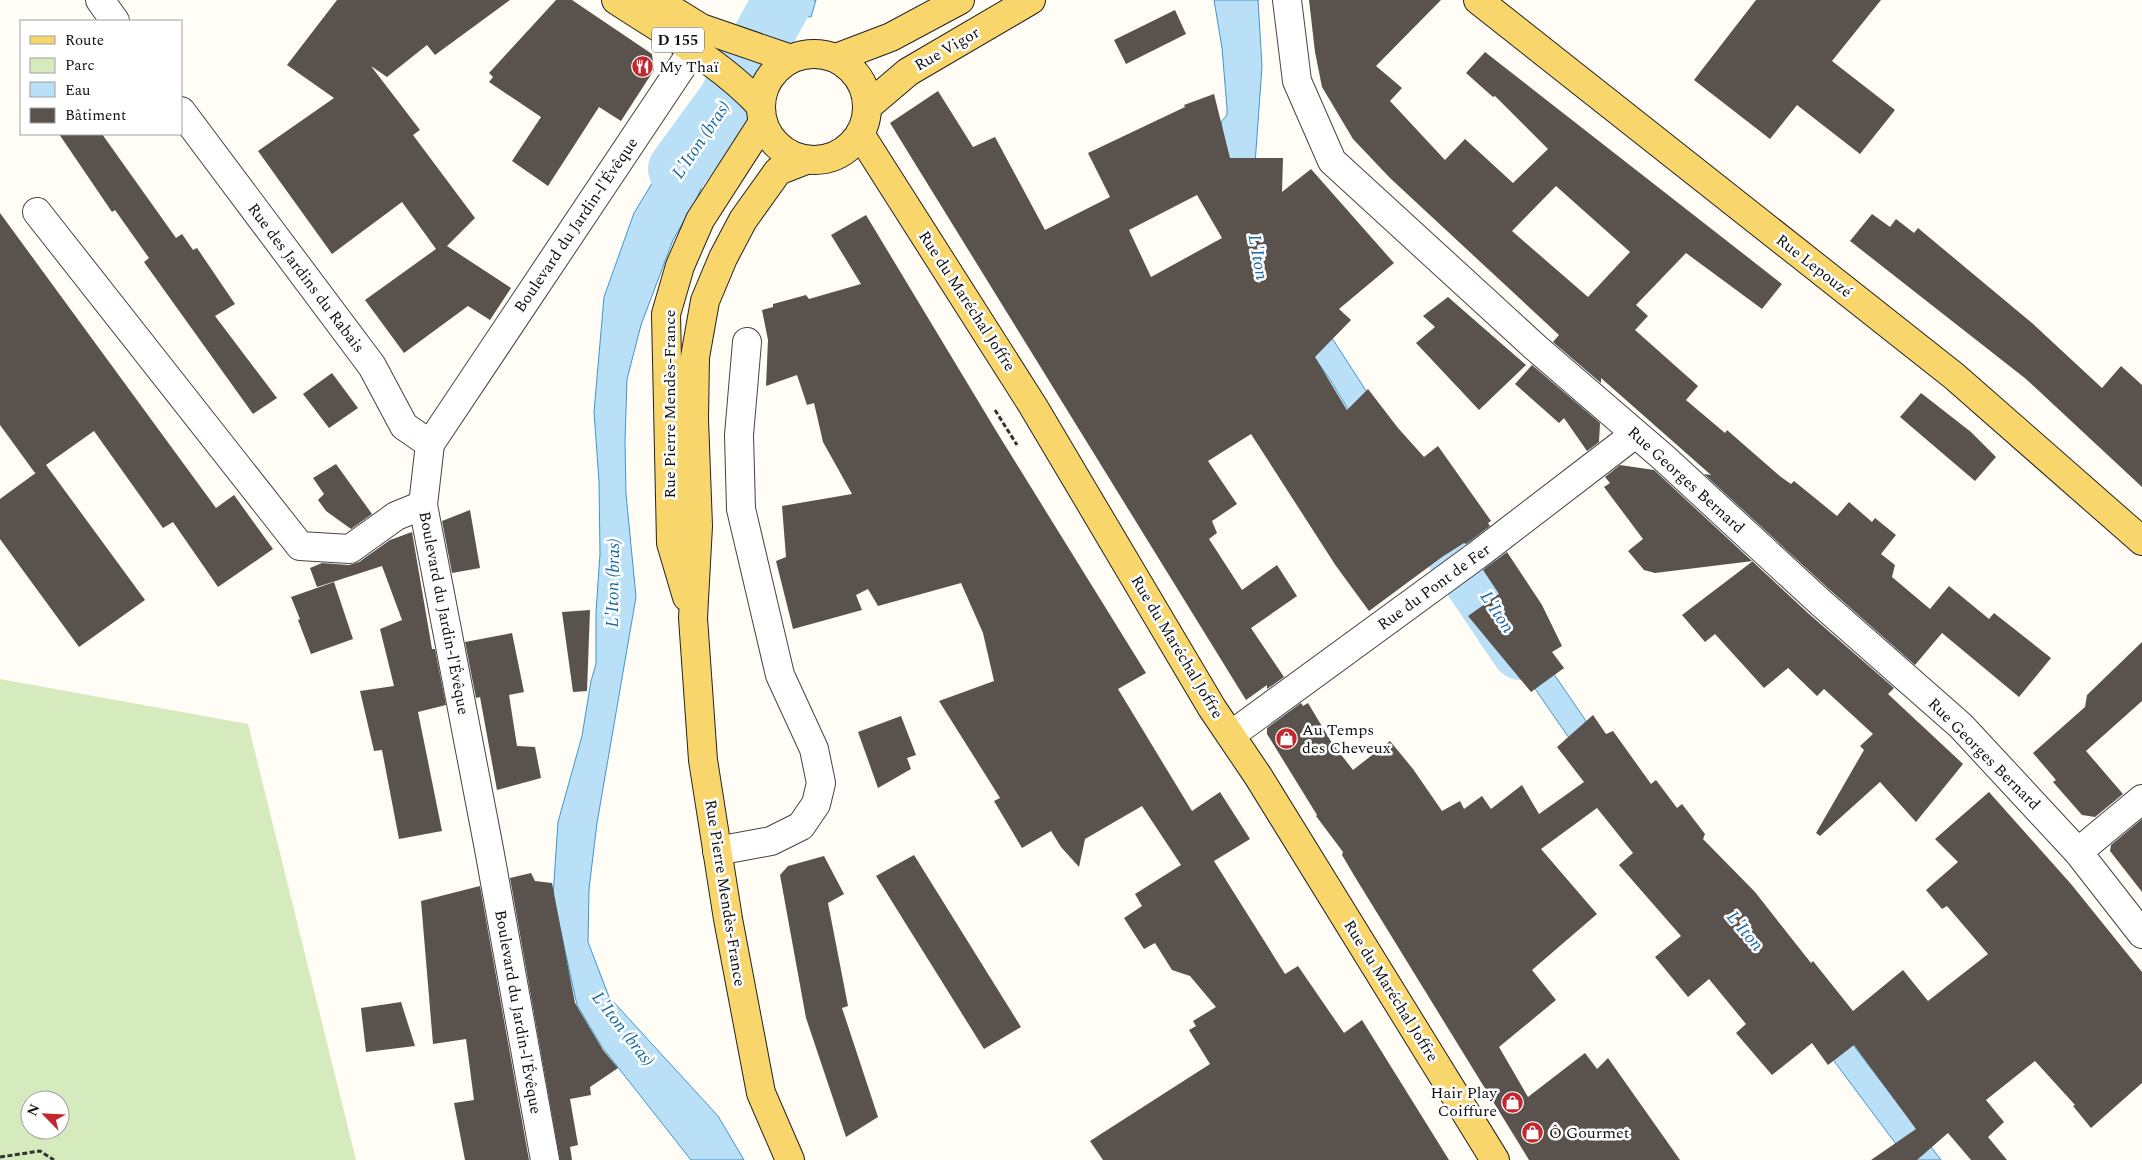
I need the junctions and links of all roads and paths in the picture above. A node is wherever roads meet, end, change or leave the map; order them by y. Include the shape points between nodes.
1 (100, 0) edge
2 (616, 0) edge
3 (656, 0) edge
4 (960, 0) edge
5 (1031, 0) edge
6 (1287, 0) edge
7 (1478, 0) edge
8 (114, 20) edge
9 (701, 46) junction
10 (780, 56) junction
11 (836, 58) junction
12 (757, 106) junction
13 (868, 106) junction
14 (182, 112) edge
15 (860, 134) junction
16 (806, 160) junction
17 (37, 212) dead end
18 (747, 342) dead end
19 (1635, 434) junction
20 (430, 444) junction
21 (423, 505) junction
22 (2142, 541) edge
23 (693, 618) junction
24 (1231, 735) junction
25 (2142, 799) edge
26 (717, 851) junction
27 (2078, 852) junction
28 (2142, 934) edge
29 (0, 1156) edge
30 (54, 1160) edge
31 (545, 1160) edge
32 (790, 1160) edge
33 (1495, 1160) edge

1 - 8 street
2 - 9 main road, D 155
3 - 9 main road, D 155
4 - 11 main road via 891,36
5 - 13 main road, Rue Vigor via 908,72
6 - 19 street, Rue Georges Bernard via 1297,81 1332,161
7 - 22 main road, Rue Lepouzé via 1954,376
9 - 10 main road, D 155
9 - 12 main road, D 155
9 - 20 street, Boulevard du Jardin-l'Évêque
10 - 11 main road via 813,53
10 - 12 main road
11 - 13 main road via 859,78
12 - 16 main road via 769,136 791,155
12 - 23 main road, Rue Pierre Mendès-France via 700,220 680,266 666,314 671,543
13 - 15 main road
14 - 20 street, Rue des Jardins du Rabais via 372,366 404,426
15 - 16 main road via 846,149 828,158
15 - 24 main road, Rue du Maréchal Joffre via 1033,406
16 - 23 main road, Rue Pierre Mendès-France via 778,171 743,220 705,301 695,357 698,526
17 - 21 street via 300,546 350,549 396,516
18 - 26 street via 740,435 741,509 780,675 814,749 821,783 816,804 801,826 771,841
19 - 24 street, Rue du Pont de Fer via 1476,556
19 - 27 street, Rue Georges Bernard via 1961,726
20 - 21 street, Boulevard du Jardin-l'Évêque
21 - 31 street, Boulevard du Jardin-l'Évêque via 490,849
23 - 26 main road, Rue Pierre Mendès-France via 703,760
24 - 33 main road, Rue du Maréchal Joffre
25 - 27 street
26 - 32 main road, Rue Pierre Mendès-France via 761,1093
27 - 28 street, Rue Georges Bernard
29 - 30 path via 40,1151

